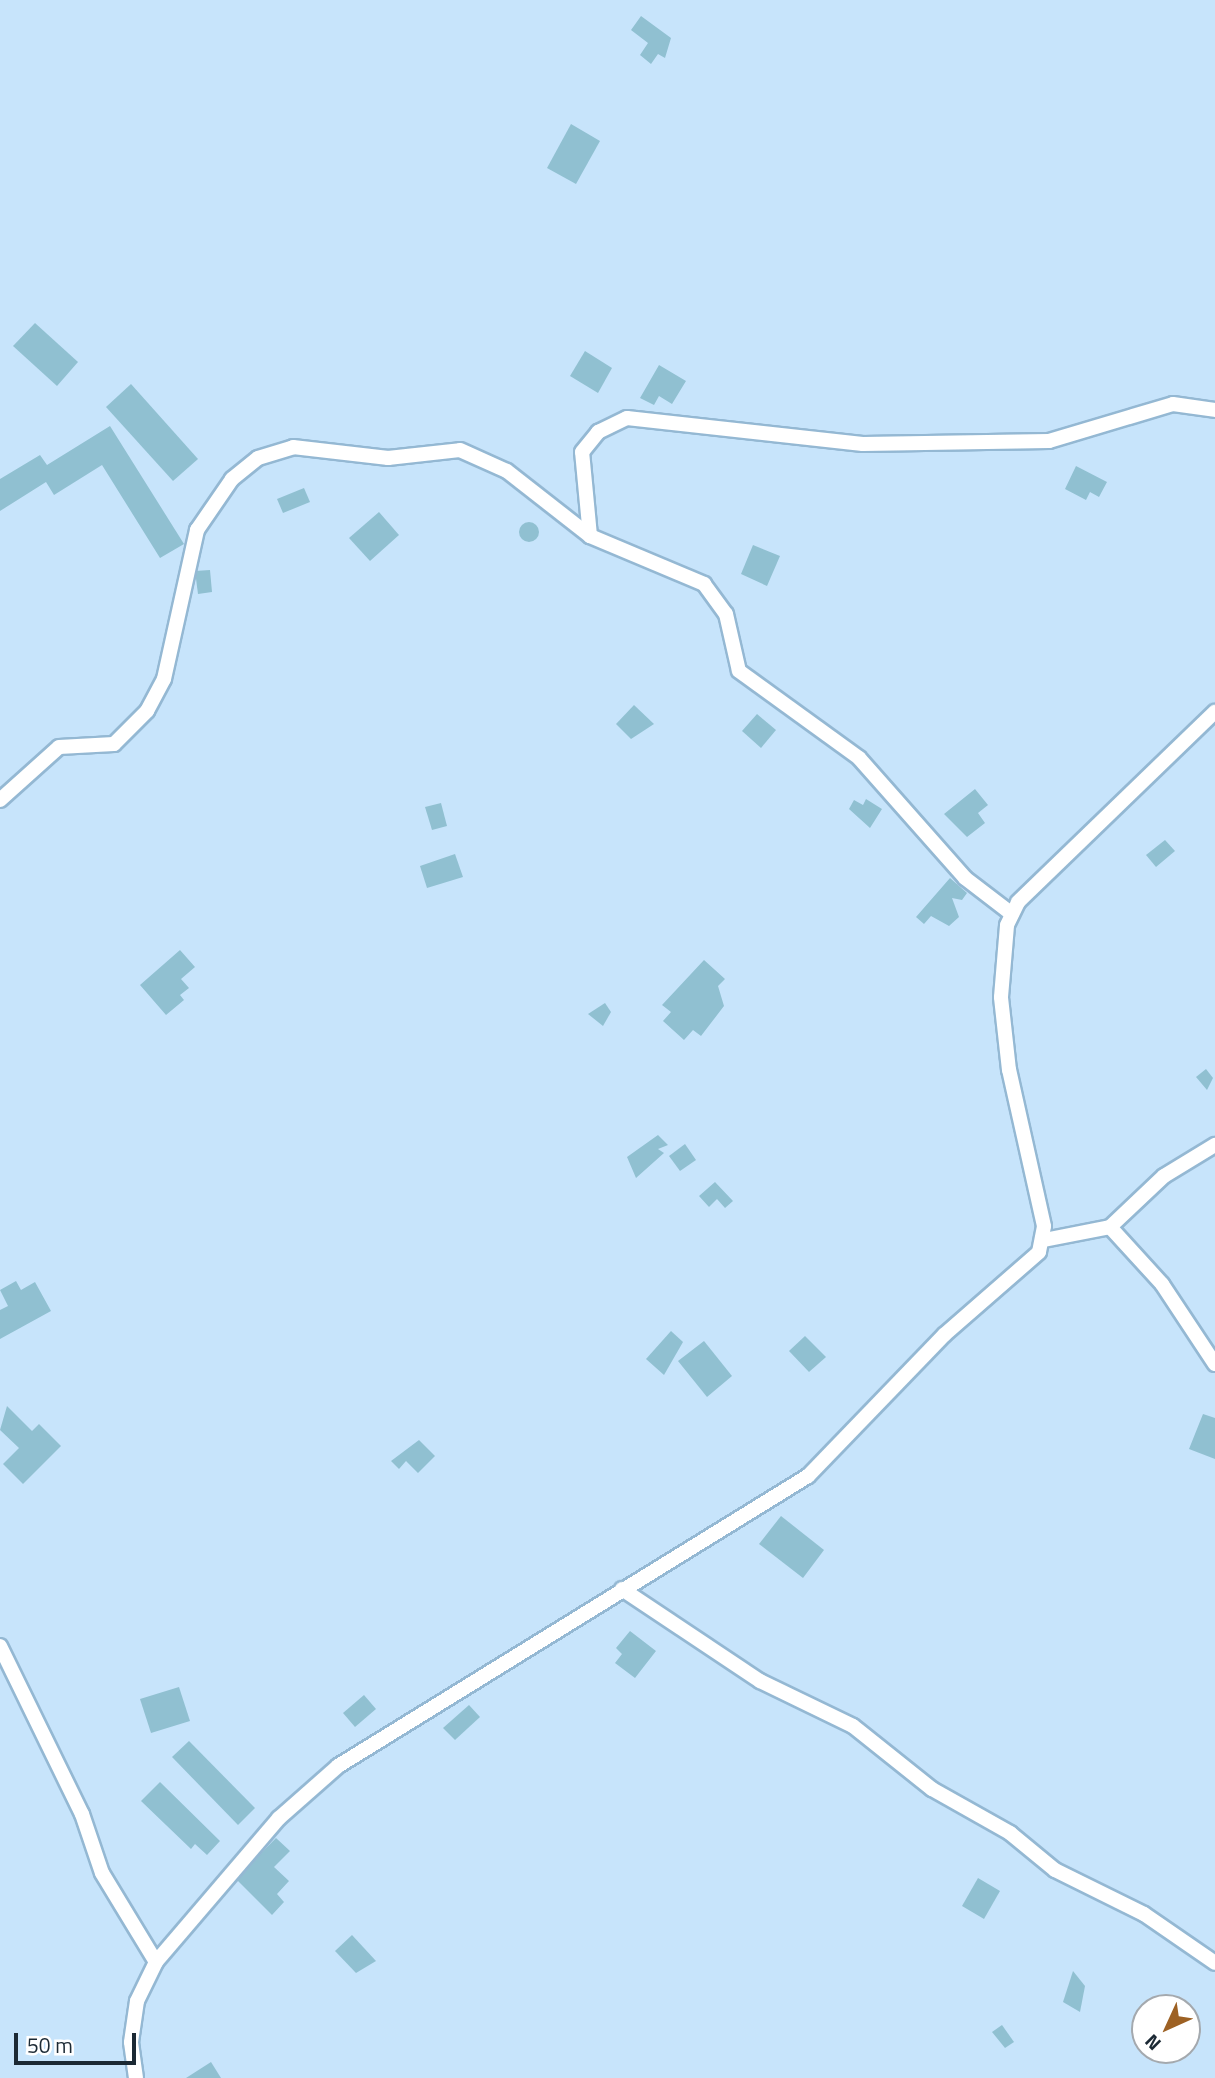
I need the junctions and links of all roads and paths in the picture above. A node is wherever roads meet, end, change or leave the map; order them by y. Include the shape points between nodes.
1 (1215, 410) edge
2 (590, 537) junction
3 (1215, 712) edge
4 (0, 800) edge
5 (1012, 914) junction
6 (1215, 1144) edge
7 (1110, 1227) junction
8 (1044, 1240) junction
9 (1215, 1364) edge
10 (622, 1589) junction
11 (0, 1646) edge
12 (156, 1962) junction
13 (1215, 1963) edge
14 (136, 2078) edge

1 - 2 street via 1173,404 1049,441 863,444 627,418 598,432 582,452
2 - 4 street via 508,471 460,450 388,458 293,447 258,458 232,480 197,530 164,679 147,711 114,744 59,747
2 - 5 street via 704,584 726,614 739,671 859,758 965,878
3 - 5 street
5 - 8 street via 1000,959 1001,997
6 - 7 street via 1164,1176
7 - 8 street
7 - 9 street via 1161,1284
8 - 10 street via 808,1476
10 - 12 street via 338,1766 279,1818
10 - 13 street via 760,1681 853,1726 932,1789 1010,1833 1055,1870 1144,1914
11 - 12 street via 82,1814 102,1873
12 - 14 street via 137,2001 131,2042

